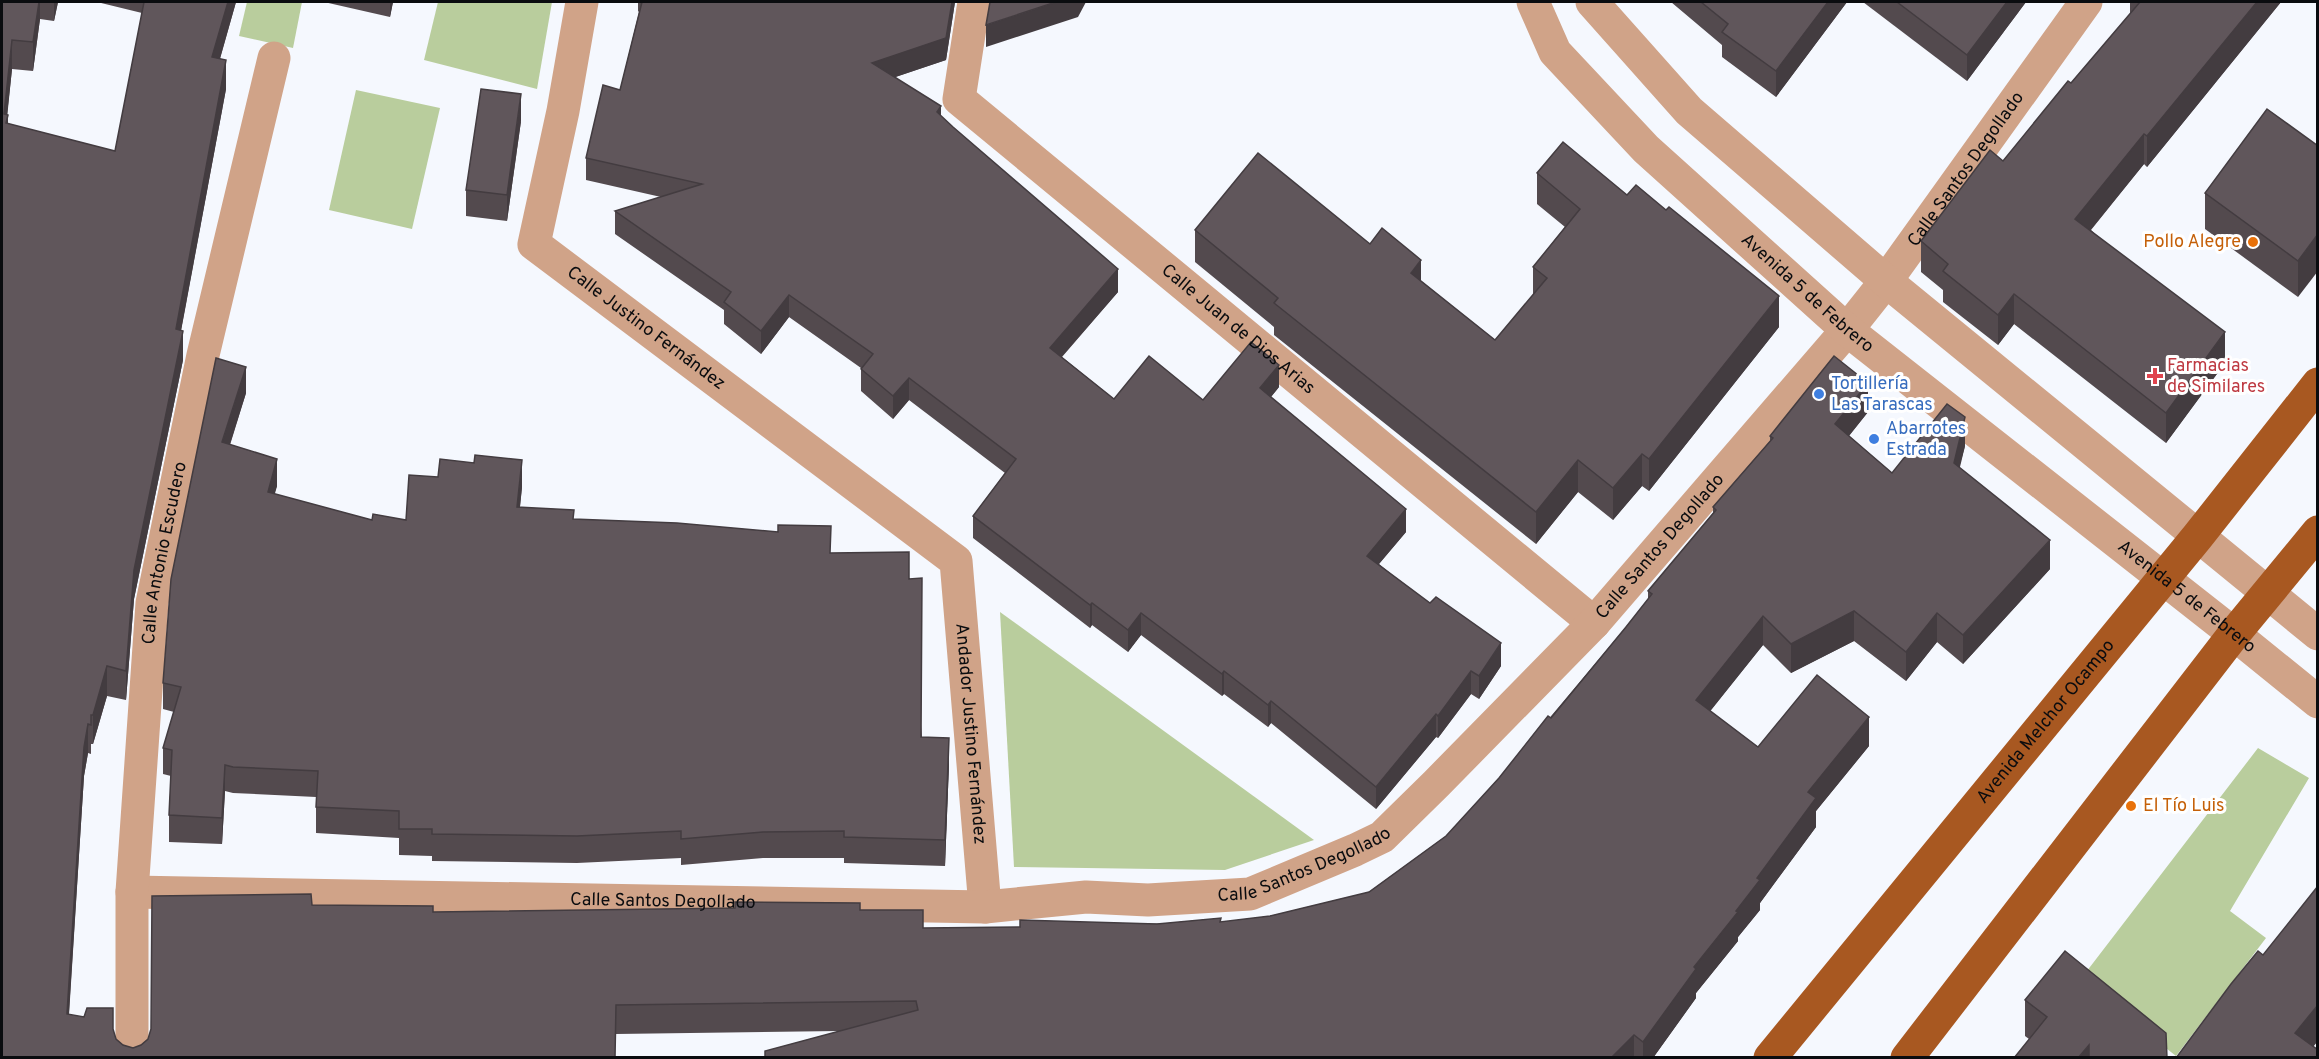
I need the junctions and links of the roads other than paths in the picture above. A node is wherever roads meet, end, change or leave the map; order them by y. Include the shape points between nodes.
1 (582, 2) edge
2 (974, 2) edge
3 (1533, 2) edge
4 (1592, 2) edge
5 (2086, 2) edge
6 (274, 58) dead end
7 (1886, 281) junction
8 (1847, 330) junction
9 (2318, 384) edge
10 (2318, 532) edge
11 (2198, 536) junction
12 (956, 561) joint
13 (2162, 579) junction
14 (2266, 594) junction
15 (1594, 623) junction
16 (2234, 634) junction
17 (2318, 634) edge
18 (2318, 702) edge
19 (132, 892) junction
20 (985, 907) junction
21 (132, 1058) edge
22 (1770, 1058) edge
23 (1907, 1058) edge

1 - 12 street, Calle Justino Fernández via 534,244
2 - 15 street, Calle Juan de Dios Arias via 959,99
3 - 8 street, Avenida 5 de Febrero via 1555,52 1639,141
4 - 7 street via 1689,111
5 - 7 street, Calle Santos Degollado
6 - 19 street, Calle Antonio Escudero via 203,355 152,603
7 - 8 street, Calle Santos Degollado
7 - 11 street
8 - 13 street, Avenida 5 de Febrero
8 - 15 street, Calle Santos Degollado
9 - 11 main road, Avenida Melchor Ocampo
10 - 14 main road
11 - 13 main road, Avenida Melchor Ocampo
11 - 14 street
12 - 20 street, Andador Justino Fernández
13 - 16 street, Avenida 5 de Febrero
13 - 22 main road, Avenida Melchor Ocampo
14 - 16 main road
14 - 17 street
15 - 20 street, Calle Santos Degollado via 1382,837 1355,850 1250,894 1148,900 1086,897
16 - 18 street, Avenida 5 de Febrero
16 - 23 main road
19 - 20 street, Calle Santos Degollado
19 - 21 street, Calle Antonio Escudero

